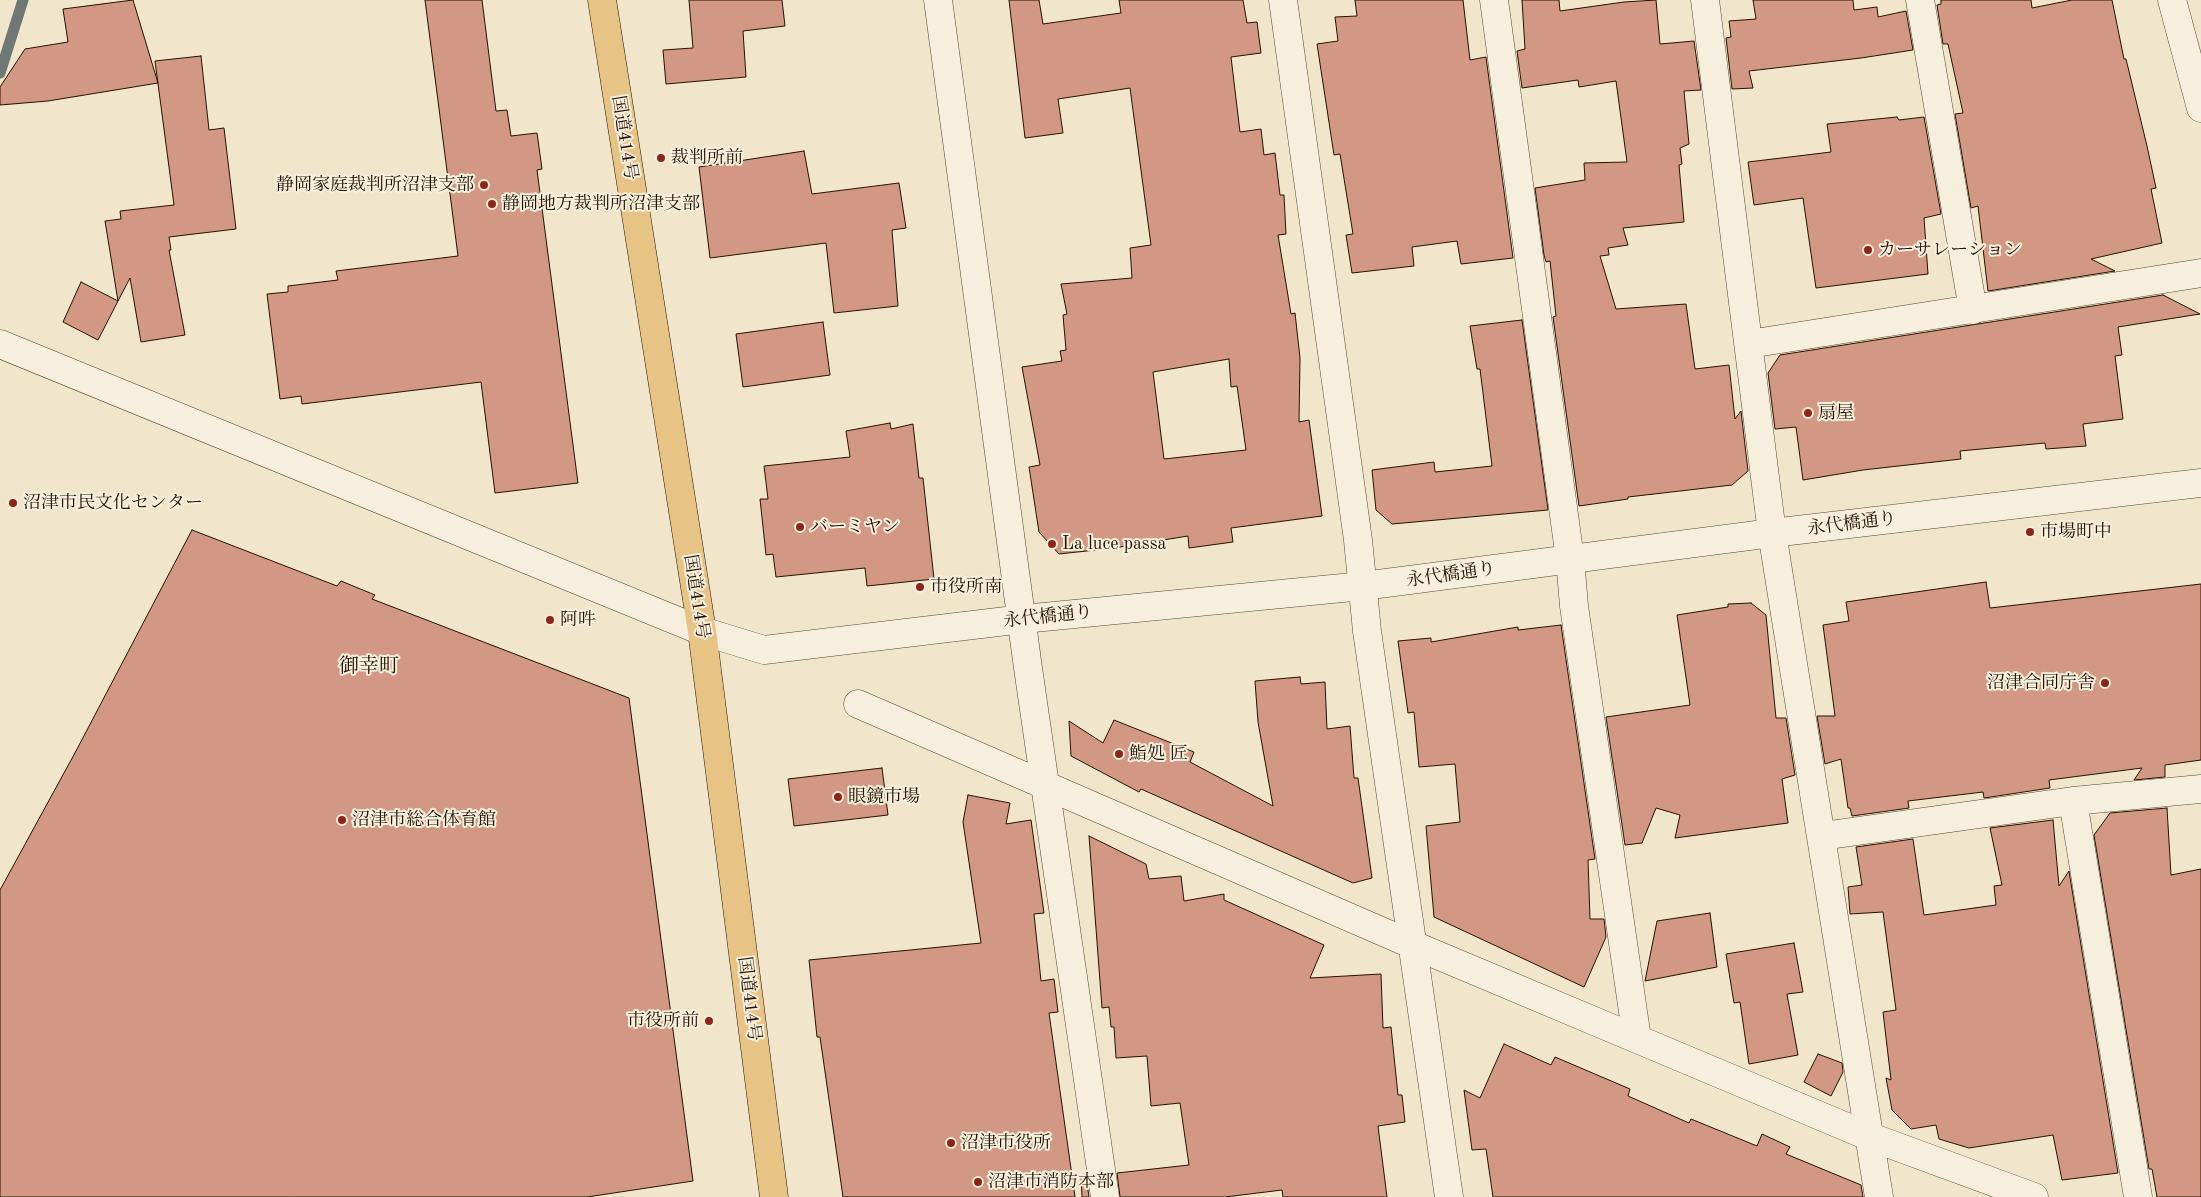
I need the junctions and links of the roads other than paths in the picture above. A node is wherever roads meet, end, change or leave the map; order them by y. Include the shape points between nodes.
1 (602, 0) edge
2 (938, 0) edge
3 (1283, 0) edge
4 (1494, 0) edge
5 (1705, 0) edge
6 (1920, 0) edge
7 (2172, 0) edge
8 (2201, 108) edge
9 (2201, 274) edge
10 (1973, 310) junction
11 (0, 344) edge
12 (1749, 344) junction
13 (2201, 482) edge
14 (1772, 533) junction
15 (1570, 559) junction
16 (1362, 586) junction
17 (1022, 619) junction
18 (702, 631) junction
19 (858, 704) dead end
20 (1047, 787) junction
21 (2201, 789) edge
22 (2073, 801) junction
23 (1822, 836) junction
24 (1410, 944) junction
25 (1638, 1039) junction
26 (1868, 1136) junction
27 (774, 1197) edge
28 (1105, 1197) edge
29 (1448, 1197) edge
30 (1879, 1197) edge
31 (2034, 1197) edge
32 (2138, 1197) edge

1 - 18 highway, 国道414号
2 - 17 street
3 - 16 street
4 - 15 street
5 - 12 street
6 - 10 street
7 - 8 street
9 - 10 street
10 - 12 street
11 - 18 street, 永代橋通り
12 - 14 street
13 - 14 street, 永代橋通り
14 - 15 street, 永代橋通り
14 - 23 street
15 - 16 street, 永代橋通り
15 - 25 street via 1574,606
16 - 17 street, 永代橋通り
16 - 24 street
17 - 18 street, 永代橋通り via 764,650
17 - 20 street
18 - 27 highway, 国道414号
19 - 20 street
20 - 24 street
20 - 28 street
21 - 22 street
22 - 23 street
22 - 32 street
23 - 26 street
24 - 25 street
24 - 29 street
25 - 26 street
26 - 30 street
26 - 31 street

